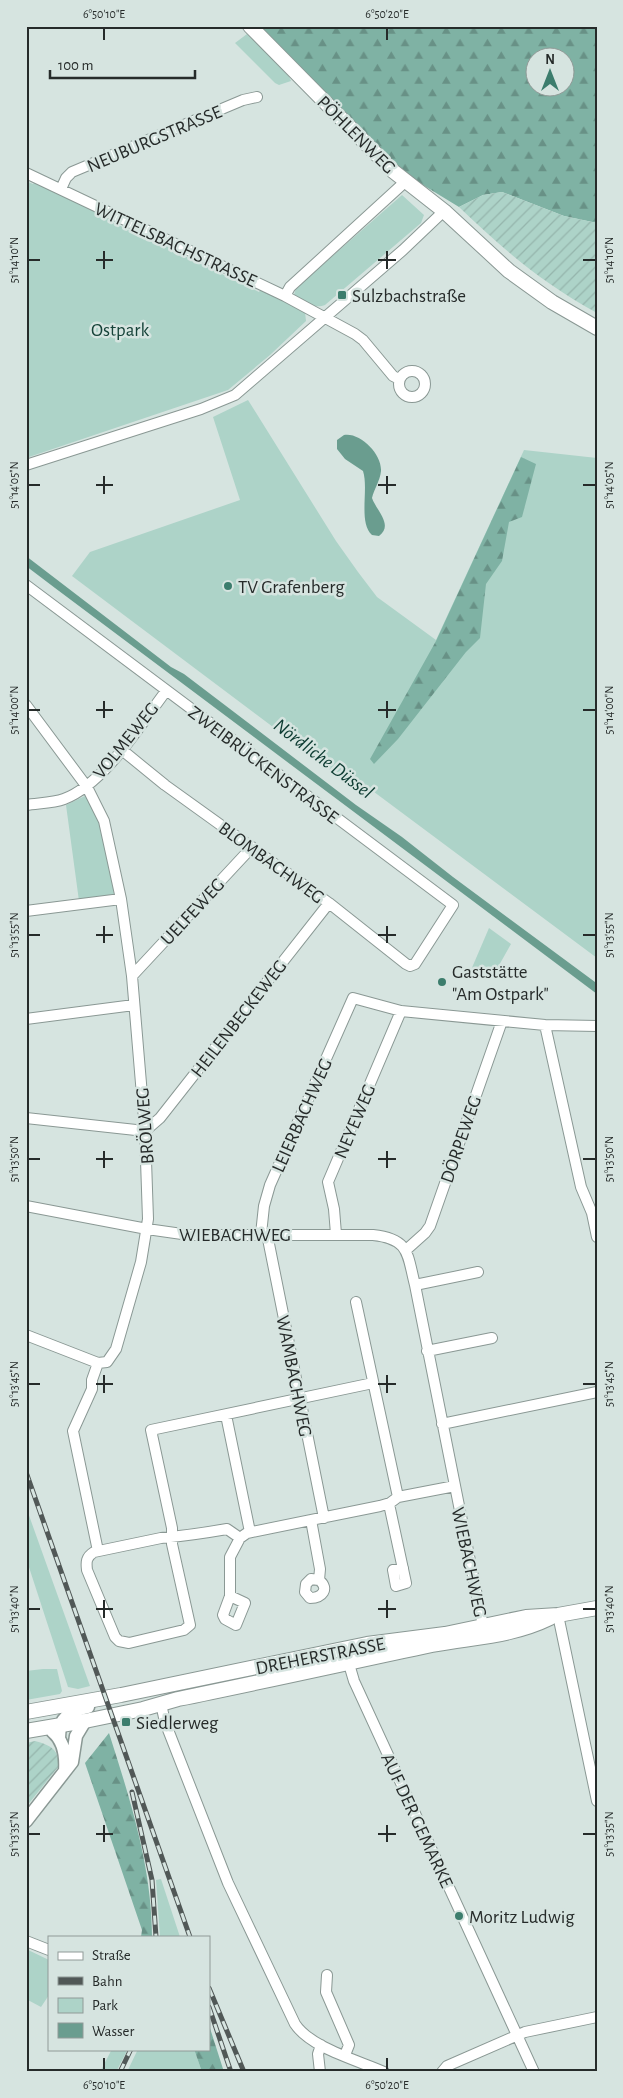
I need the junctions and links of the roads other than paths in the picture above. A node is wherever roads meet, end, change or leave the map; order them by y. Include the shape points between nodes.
1 (250, 26) edge
2 (257, 97) dead end
3 (26, 173) edge
4 (406, 181) junction
5 (61, 190) junction
6 (444, 211) junction
7 (285, 296) junction
8 (324, 317) junction
9 (597, 328) edge
10 (399, 379) dead end
11 (26, 465) edge
12 (26, 585) edge
13 (166, 690) junction
14 (26, 705) edge
15 (122, 750) junction
16 (87, 786) junction
17 (26, 805) edge
18 (252, 847) junction
19 (121, 899) junction
20 (330, 903) junction
21 (26, 911) edge
22 (421, 957) joint
23 (132, 976) junction
24 (134, 1005) junction
25 (401, 1011) junction
26 (26, 1018) edge
27 (502, 1020) junction
28 (546, 1025) junction
29 (597, 1026) edge
30 (26, 1118) edge
31 (145, 1131) junction
32 (26, 1206) edge
33 (147, 1229) junction
34 (264, 1234) junction
35 (336, 1234) junction
36 (597, 1237) edge
37 (406, 1250) junction
38 (478, 1272) dead end
39 (415, 1285) junction
40 (356, 1302) dead end
41 (26, 1334) edge
42 (492, 1338) dead end
43 (427, 1350) junction
44 (98, 1364) junction
45 (373, 1383) junction
46 (597, 1392) edge
47 (300, 1399) junction
48 (226, 1415) junction
49 (442, 1424) junction
50 (455, 1486) junction
51 (398, 1498) junction
52 (389, 1504) junction
53 (324, 1518) junction
54 (311, 1520) junction
55 (250, 1532) junction
56 (172, 1538) junction
57 (240, 1538) junction
58 (98, 1551) junction
59 (402, 1568) dead end
60 (319, 1580) dead end
61 (230, 1596) dead end
62 (597, 1608) edge
63 (558, 1615) junction
64 (483, 1626) junction
65 (434, 1645) junction
66 (345, 1648) junction
67 (349, 1664) junction
68 (158, 1688) junction
69 (121, 1695) junction
70 (161, 1704) junction
71 (33, 1711) edge
72 (85, 1722) junction
73 (62, 1727) junction
74 (26, 1731) edge
75 (76, 1736) junction
76 (65, 1771) junction
77 (597, 1801) edge
78 (26, 1821) edge
79 (26, 1941) edge
80 (48, 1950) edge
81 (327, 1975) dead end
82 (597, 2017) edge
83 (518, 2035) junction
84 (321, 2045) junction
85 (345, 2055) junction
86 (320, 2072) edge
87 (384, 2072) edge
88 (442, 2072) edge
89 (534, 2072) edge

1 - 4 main road, PÖHLENWEG
2 - 5 street, NEUBURGSTRASSE via 72,172
3 - 5 street, WITTELSBACHSTRASSE
4 - 6 main road, PÖHLENWEG
4 - 7 street via 290,287
5 - 7 street, WITTELSBACHSTRASSE
6 - 8 street
6 - 9 main road, PÖHLENWEG via 520,280
7 - 8 street, WITTELSBACHSTRASSE
8 - 10 street via 360,336 392,376
8 - 11 street via 235,395
12 - 13 street, ZWEIBRÜCKENSTRASSE
13 - 15 street, VOLMEWEG
13 - 22 street, ZWEIBRÜCKENSTRASSE via 453,905
14 - 16 street, BRÖLWEG
15 - 16 street, VOLMEWEG
15 - 18 street, BLOMBACHWEG
16 - 17 street, VOLMEWEG via 62,799
16 - 19 street, BRÖLWEG via 107,829
18 - 20 street, BLOMBACHWEG
18 - 23 street, UELFEWEG
19 - 21 street
19 - 23 street, BRÖLWEG
20 - 22 street, BLOMBACHWEG via 406,964 413,965
20 - 31 street, HEILENBECKEWEG via 160,1118
23 - 24 street, BRÖLWEG
24 - 26 street
24 - 31 street, BRÖLWEG
25 - 27 street
25 - 34 street, LEIERBACHWEG via 353,998 270,1185 264,1206
25 - 35 street, NEYEWEG via 328,1182
27 - 28 street
27 - 37 street, DÖRPEWEG via 430,1226
28 - 29 street
28 - 36 street via 581,1187 592,1213
30 - 31 street
31 - 33 street, BRÖLWEG
32 - 33 street, WIEBACHWEG
33 - 34 street, WIEBACHWEG via 189,1235
33 - 44 street, BRÖLWEG via 116,1349 107,1362
34 - 35 street, WIEBACHWEG
34 - 47 street, WAMBACHWEG
35 - 37 street, WIEBACHWEG via 390,1237
37 - 39 street, WIEBACHWEG
38 - 39 street
39 - 43 street, WIEBACHWEG
40 - 45 street
41 - 44 street
42 - 43 street
43 - 49 street, WIEBACHWEG
44 - 58 street via 92,1389 73,1431
45 - 47 street
45 - 51 street
46 - 49 street
47 - 48 street
47 - 53 street, WAMBACHWEG
48 - 55 street
48 - 56 street via 151,1430
49 - 50 street, WIEBACHWEG
50 - 51 street
50 - 64 street, WIEBACHWEG
51 - 52 street
52 - 53 street
52 - 59 street
53 - 54 street
54 - 55 street
54 - 60 street
55 - 57 street
56 - 57 street via 226,1529
56 - 58 street
56 - 58 street via 190,1625 184,1630 129,1643 119,1641 87,1570 86,1560
57 - 61 street via 230,1557
62 - 63 main road, DREHERSTRASSE
63 - 64 main road, DREHERSTRASSE via 526,1617
63 - 65 main road, DREHERSTRASSE via 529,1628
63 - 77 street
64 - 65 street, DREHERSTRASSE via 480,1633
64 - 66 main road, DREHERSTRASSE
65 - 67 main road, DREHERSTRASSE
66 - 67 main road, AUF DER GEMARKE
66 - 68 main road, DREHERSTRASSE
67 - 70 main road, DREHERSTRASSE
67 - 83 street, AUF DER GEMARKE
68 - 69 main road, DREHERSTRASSE
68 - 70 main road
69 - 71 main road, DREHERSTRASSE
69 - 73 street via 72,1711
70 - 72 main road, DREHERSTRASSE
70 - 84 street via 228,1883 295,2024
71 - 73 street
72 - 73 main road, DREHERSTRASSE
72 - 75 street
73 - 74 main road, DREHERSTRASSE
73 - 75 street
73 - 76 street
75 - 76 street via 74,1758
76 - 78 street
79 - 80 street
81 - 85 street via 326,1992 349,2044
82 - 83 street
83 - 88 street via 447,2066
83 - 89 street, AUF DER GEMARKE
84 - 85 street
84 - 86 street via 318,2054
85 - 87 street

